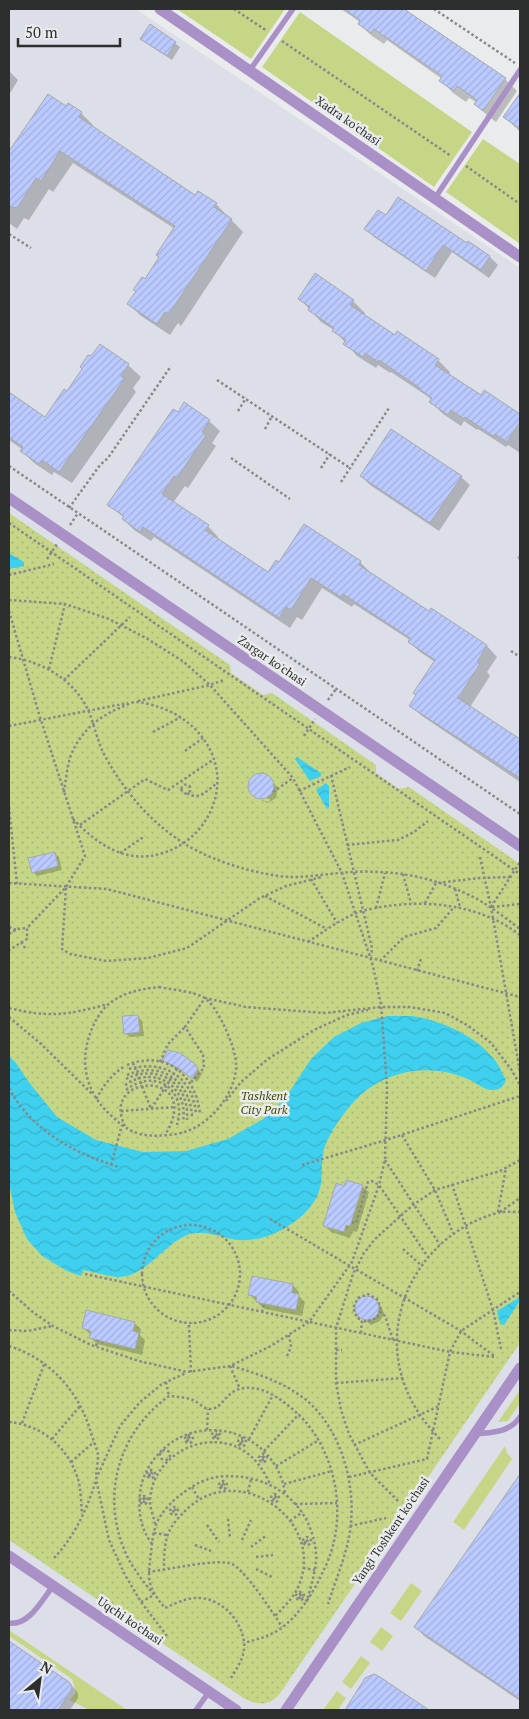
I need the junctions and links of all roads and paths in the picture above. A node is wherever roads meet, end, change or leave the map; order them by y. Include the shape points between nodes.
1 (160, 9) edge
2 (234, 9) edge
3 (293, 9) edge
4 (434, 9) edge
5 (274, 36) junction
6 (520, 69) edge
7 (250, 70) junction
8 (459, 161) junction
9 (435, 198) junction
10 (520, 204) edge
11 (9, 234) edge
12 (31, 248) dead end
13 (520, 257) edge
14 (171, 366) dead end
15 (218, 380) dead end
16 (246, 398) junction
17 (389, 408) dead end
18 (238, 411) dead end
19 (272, 416) junction
20 (265, 429) dead end
21 (330, 454) junction
22 (231, 458) dead end
23 (9, 466) edge
24 (321, 468) dead end
25 (350, 468) junction
26 (341, 482) dead end
27 (9, 498) edge
28 (290, 499) dead end
29 (69, 508) junction
30 (9, 523) edge
31 (54, 564) dead end
32 (9, 575) edge
33 (9, 600) edge
34 (66, 604) junction
35 (9, 611) edge
36 (130, 617) dead end
37 (123, 625) junction
38 (511, 651) dead end
39 (9, 657) edge
40 (520, 657) edge
41 (23, 659) junction
42 (49, 669) junction
43 (64, 680) junction
44 (224, 680) dead end
45 (210, 685) junction
46 (135, 702) junction
47 (88, 711) junction
48 (180, 717) junction
49 (41, 720) junction
50 (92, 724) junction
51 (9, 726) edge
52 (153, 732) dead end
53 (203, 738) junction
54 (185, 751) dead end
55 (214, 759) junction
56 (350, 767) dead end
57 (331, 775) junction
58 (292, 778) junction
59 (182, 783) junction
60 (217, 783) junction
61 (299, 791) junction
62 (64, 792) junction
63 (127, 792) junction
64 (272, 792) dead end
65 (187, 793) junction
66 (9, 808) edge
67 (520, 814) edge
68 (73, 819) junction
69 (428, 821) dead end
70 (80, 826) junction
71 (10, 832) edge
72 (145, 836) dead end
73 (184, 843) junction
74 (347, 844) junction
75 (520, 846) edge
76 (120, 853) junction
77 (480, 857) dead end
78 (9, 858) edge
79 (14, 858) junction
80 (520, 862) edge
81 (515, 870) junction
82 (354, 872) junction
83 (342, 873) junction
84 (385, 873) junction
85 (331, 874) junction
86 (403, 874) junction
87 (520, 874) edge
88 (510, 877) junction
89 (484, 878) junction
90 (311, 879) junction
91 (9, 883) edge
92 (436, 883) junction
93 (17, 884) junction
94 (66, 887) junction
95 (455, 889) junction
96 (264, 896) junction
97 (412, 903) junction
98 (425, 903) junction
99 (520, 904) edge
100 (454, 906) junction
101 (376, 908) junction
102 (460, 908) junction
103 (491, 908) junction
104 (364, 911) junction
105 (356, 913) junction
106 (227, 920) junction
107 (492, 920) junction
108 (338, 923) junction
109 (9, 927) edge
110 (27, 928) junction
111 (327, 929) junction
112 (520, 929) edge
113 (16, 930) junction
114 (9, 934) edge
115 (520, 935) edge
116 (21, 942) junction
117 (308, 942) junction
118 (25, 948) dead end
119 (9, 950) edge
120 (371, 958) junction
121 (421, 959) dead end
122 (380, 961) junction
123 (417, 971) junction
124 (505, 994) junction
125 (520, 997) edge
126 (205, 998) junction
127 (108, 1004) junction
128 (382, 1007) junction
129 (9, 1008) edge
130 (9, 1017) edge
131 (185, 1027) junction
132 (133, 1062) junction
133 (160, 1062) junction
134 (129, 1069) dead end
135 (177, 1069) junction
136 (520, 1072) edge
137 (137, 1074) junction
138 (127, 1075) dead end
139 (126, 1079) dead end
140 (170, 1080) junction
141 (191, 1082) junction
142 (125, 1085) dead end
143 (520, 1085) edge
144 (141, 1086) junction
145 (9, 1088) edge
146 (126, 1090) dead end
147 (163, 1090) junction
148 (92, 1094) junction
149 (520, 1096) edge
150 (96, 1099) junction
151 (175, 1107) junction
152 (180, 1107) junction
153 (185, 1107) junction
154 (191, 1107) junction
155 (197, 1107) junction
156 (151, 1109) junction
157 (219, 1109) junction
158 (121, 1111) junction
159 (196, 1114) dead end
160 (200, 1114) dead end
161 (192, 1118) dead end
162 (187, 1120) dead end
163 (183, 1122) dead end
164 (122, 1125) junction
165 (177, 1125) dead end
166 (126, 1128) junction
167 (165, 1135) junction
168 (402, 1135) junction
169 (386, 1140) junction
170 (385, 1160) junction
171 (520, 1160) edge
172 (302, 1164) dead end
173 (111, 1165) junction
174 (119, 1167) dead end
175 (506, 1168) junction
176 (452, 1184) junction
177 (379, 1185) junction
178 (436, 1190) junction
179 (520, 1198) edge
180 (413, 1205) junction
181 (498, 1212) junction
182 (520, 1212) edge
183 (400, 1217) junction
184 (270, 1219) dead end
185 (352, 1222) dead end
186 (466, 1226) junction
187 (453, 1234) junction
188 (440, 1245) junction
189 (404, 1249) dead end
190 (428, 1257) junction
191 (422, 1266) junction
192 (349, 1267) junction
193 (355, 1270) junction
194 (85, 1274) dead end
195 (143, 1286) junction
196 (9, 1291) edge
197 (520, 1292) edge
198 (404, 1298) junction
199 (230, 1304) junction
200 (264, 1304) dead end
201 (493, 1310) junction
202 (262, 1312) junction
203 (380, 1312) junction
204 (361, 1319) junction
205 (309, 1322) junction
206 (190, 1325) junction
207 (53, 1326) junction
208 (336, 1328) junction
209 (9, 1330) edge
210 (461, 1332) junction
211 (361, 1333) junction
212 (289, 1335) junction
213 (98, 1340) dead end
214 (393, 1340) junction
215 (398, 1341) junction
216 (9, 1346) edge
217 (96, 1346) junction
218 (501, 1349) dead end
219 (336, 1350) junction
220 (342, 1350) dead end
221 (450, 1352) junction
222 (287, 1356) dead end
223 (44, 1362) junction
224 (230, 1366) junction
225 (520, 1368) edge
226 (187, 1372) junction
227 (191, 1372) junction
228 (403, 1378) junction
229 (166, 1382) junction
230 (336, 1383) junction
231 (240, 1389) junction
232 (273, 1395) junction
233 (169, 1396) junction
234 (81, 1405) junction
235 (439, 1406) junction
236 (208, 1409) junction
237 (299, 1414) junction
238 (418, 1414) junction
239 (520, 1418) edge
240 (9, 1422) edge
241 (22, 1424) junction
242 (207, 1430) junction
243 (433, 1431) junction
244 (475, 1434) junction
245 (216, 1435) junction
246 (52, 1439) junction
247 (189, 1439) junction
248 (249, 1439) junction
249 (440, 1439) dead end
250 (320, 1440) junction
251 (94, 1442) junction
252 (242, 1442) junction
253 (354, 1444) junction
254 (264, 1450) junction
255 (161, 1451) junction
256 (263, 1458) junction
257 (169, 1459) junction
258 (71, 1462) junction
259 (276, 1466) junction
260 (332, 1471) junction
261 (370, 1473) junction
262 (151, 1474) junction
263 (222, 1476) junction
264 (349, 1477) junction
265 (96, 1479) junction
266 (252, 1479) junction
267 (284, 1484) junction
268 (271, 1485) junction
269 (223, 1486) junction
270 (192, 1487) junction
271 (280, 1490) junction
272 (248, 1492) junction
273 (285, 1493) junction
274 (199, 1499) junction
275 (275, 1499) junction
276 (144, 1500) junction
277 (398, 1501) dead end
278 (338, 1503) junction
279 (295, 1504) junction
280 (174, 1511) junction
281 (301, 1512) junction
282 (82, 1516) junction
283 (386, 1518) dead end
284 (228, 1519) dead end
285 (251, 1520) dead end
286 (290, 1521) junction
287 (206, 1525) dead end
288 (156, 1526) junction
289 (350, 1526) junction
290 (154, 1534) junction
291 (167, 1535) junction
292 (267, 1535) dead end
293 (230, 1538) dead end
294 (242, 1540) dead end
295 (307, 1541) junction
296 (219, 1542) dead end
297 (152, 1544) junction
298 (195, 1545) dead end
299 (251, 1547) dead end
300 (211, 1552) dead end
301 (273, 1555) dead end
302 (9, 1556) edge
303 (256, 1557) dead end
304 (54, 1558) dead end
305 (303, 1568) junction
306 (256, 1569) dead end
307 (315, 1570) junction
308 (164, 1571) junction
309 (148, 1572) junction
310 (272, 1577) dead end
311 (53, 1586) junction
312 (154, 1595) junction
313 (300, 1596) junction
314 (141, 1602) junction
315 (328, 1604) dead end
316 (275, 1616) junction
317 (9, 1623) edge
318 (282, 1627) junction
319 (167, 1636) dead end
320 (244, 1643) junction
321 (231, 1678) dead end
322 (209, 1692) junction
323 (196, 1710) edge
324 (236, 1710) edge
325 (286, 1710) edge

1 - 7 street, Xadra ko'chasi
2 - 5 path
3 - 5 lane
4 - 6 path
5 - 7 lane
5 - 8 path
6 - 8 lane
7 - 9 street, Xadra ko'chasi
8 - 9 lane
8 - 10 path
9 - 13 street, Xadra ko'chasi
11 - 12 path
14 - 29 path via 108,458
15 - 16 path
16 - 18 path
16 - 19 path
17 - 25 path
19 - 20 path
19 - 21 path
21 - 24 path
21 - 25 path
22 - 28 path
23 - 29 path
25 - 26 path
27 - 75 street, Zargar ko'chasi
29 - 67 path
30 - 81 path
31 - 32 path
33 - 34 path
34 - 37 path
34 - 42 path
35 - 41 path
36 - 37 path
37 - 43 path
37 - 45 path via 184,662
38 - 40 path
39 - 41 path
41 - 42 path
41 - 49 path
42 - 43 path
43 - 47 path via 79,695
44 - 45 path
45 - 46 path
45 - 58 path
46 - 47 path
46 - 48 path via 167,710
46 - 50 path via 106,713
47 - 49 path
47 - 50 path
48 - 52 path
48 - 53 path
49 - 51 path
49 - 62 path
50 - 62 path via 70,757
50 - 63 path via 105,756
53 - 54 path
53 - 55 path
55 - 59 path
55 - 60 path
56 - 57 path
57 - 61 path
57 - 74 path
58 - 61 path
58 - 64 path
59 - 63 path via 168,790 145,779
59 - 65 path via 182,791
59 - 65 path via 190,786
60 - 65 path via 198,797
60 - 73 path via 209,816
61 - 83 path
62 - 68 path
63 - 70 path
63 - 73 path via 150,817
66 - 71 path
68 - 70 path
68 - 94 path via 85,856
69 - 74 path via 398,840
70 - 76 path via 93,838
71 - 79 path
72 - 76 path
73 - 76 path via 162,854 138,856
73 - 85 path via 241,868 291,877
74 - 82 path
77 - 89 path
78 - 79 path
79 - 93 path
80 - 81 path
81 - 87 path
81 - 88 path
82 - 83 path
82 - 84 path
82 - 104 path
83 - 85 path
83 - 105 path
84 - 86 path
84 - 101 path
85 - 90 path
86 - 92 path
86 - 97 path
88 - 89 path
88 - 103 path
89 - 92 path
89 - 103 path
90 - 96 path
90 - 108 path
91 - 93 path
92 - 95 path
92 - 98 path
93 - 94 path
94 - 106 path via 107,889
94 - 106 path via 62,949 88,958 106,961 148,958 187,948
94 - 110 path
95 - 102 path
95 - 103 path
96 - 106 path
96 - 111 path
97 - 98 path
97 - 101 path
98 - 100 path
99 - 103 path
100 - 102 path
100 - 122 path via 436,928 404,937
101 - 104 path
102 - 107 path
103 - 107 path
103 - 112 path
104 - 105 path
104 - 120 path
105 - 108 path
105 - 120 path
106 - 117 path
107 - 115 path
107 - 124 path
108 - 111 path
109 - 113 path
110 - 113 path
110 - 116 path via 26,938
111 - 117 path
113 - 114 path
116 - 118 path
116 - 119 path
117 - 120 path
120 - 122 path
120 - 128 path
121 - 123 path
122 - 123 path
123 - 124 path
124 - 125 path
124 - 136 path
126 - 127 path via 159,987 134,990
126 - 128 path via 246,1007 325,1013
126 - 131 path
126 - 157 path via 231,1040 236,1064 232,1088
127 - 129 path via 66,1015 32,1014
127 - 148 path via 96,1020 86,1044 85,1070
128 - 143 path via 410,1007 445,1013 467,1024 491,1042
128 - 157 path via 347,1015 314,1030 268,1059 241,1082
128 - 169 path via 387,1087
130 - 148 path
131 - 133 path via 168,1044
131 - 141 path via 203,1055 204,1068
132 - 133 path
132 - 137 path
132 - 150 path via 113,1074
133 - 135 path
134 - 137 path
135 - 140 path
135 - 141 path
137 - 138 path
137 - 139 path
137 - 140 path via 153,1080
137 - 140 path via 156,1074
137 - 140 path via 147,1065 157,1066
137 - 142 path
137 - 144 path
137 - 146 path
140 - 147 path
140 - 152 path
140 - 153 path via 181,1090
140 - 154 path via 185,1090
140 - 155 path via 188,1087
141 - 155 path via 198,1098
144 - 147 path via 154,1085
144 - 156 path
144 - 158 path via 127,1095
145 - 173 path via 29,1116 56,1139
147 - 151 path
147 - 156 path
148 - 150 path
149 - 168 path
150 - 164 path
151 - 152 path
151 - 156 path
151 - 167 path via 175,1117
152 - 153 path
152 - 165 path
153 - 154 path
153 - 162 path
153 - 163 path
154 - 155 path
154 - 161 path
155 - 159 path
155 - 160 path
156 - 158 path
157 - 167 path via 201,1125 178,1134
158 - 166 path
164 - 166 path
164 - 173 path
166 - 167 path via 140,1134
168 - 169 path
168 - 178 path
169 - 170 path
169 - 172 path
170 - 177 path
170 - 180 path
171 - 175 path
173 - 174 path
175 - 176 path
175 - 181 path
176 - 178 path
176 - 186 path
177 - 183 path
177 - 185 path via 368,1182 356,1223
177 - 192 path
178 - 180 path
178 - 187 path
179 - 181 path
180 - 183 path
180 - 188 path
181 - 182 path
181 - 186 path
183 - 190 path
183 - 193 path via 364,1253
184 - 192 path
186 - 187 path
186 - 201 path
187 - 188 path
188 - 190 path
189 - 191 path
190 - 191 path
191 - 198 path
192 - 193 path
192 - 205 path
193 - 198 path
193 - 208 path
194 - 195 path
195 - 199 path
195 - 199 path via 144,1256 158,1236 176,1226 199,1225 218,1232 233,1248 240,1278 239,1290
195 - 206 path via 156,1309 168,1319
196 - 207 path
197 - 201 path
198 - 210 path
198 - 215 path
199 - 202 path
199 - 206 path via 216,1317
200 - 202 path
201 - 210 path
201 - 218 path
202 - 205 path
203 - 204 path via 377,1318 366,1322
203 - 204 path via 378,1300 368,1294 358,1298 353,1308 357,1318
203 - 214 path via 385,1316
204 - 211 path
205 - 208 path
205 - 212 path
206 - 227 path
207 - 209 path via 28,1331
207 - 217 path
208 - 211 path
208 - 219 path
210 - 221 path
210 - 221 path via 496,1357
211 - 214 path
212 - 222 path via 291,1347
212 - 224 path
213 - 217 path
214 - 215 path
215 - 221 path
215 - 228 path
216 - 223 path
217 - 226 path via 138,1361
219 - 220 path
219 - 230 path
221 - 235 path
223 - 234 path via 64,1381
223 - 241 path
224 - 227 path
224 - 231 path
224 - 264 path via 266,1376 305,1400 334,1436
225 - 244 street, Yangi Toshkent ko'chasi
226 - 227 path
226 - 229 path
228 - 230 path
228 - 238 path
229 - 233 path
229 - 265 path via 140,1402 120,1426
230 - 253 path via 348,1434
231 - 232 path via 256,1389
231 - 236 path via 219,1406
232 - 237 path
232 - 248 path
233 - 236 path via 194,1400
233 - 312 path via 154,1407 126,1445 114,1490 119,1534 130,1560
234 - 246 path
234 - 251 path
235 - 238 path
235 - 243 path
236 - 242 path
237 - 250 path
237 - 254 path
238 - 243 path
238 - 253 path
239 - 244 lane via 505,1431
240 - 241 path
241 - 246 path
242 - 245 path
242 - 247 path
243 - 249 path
243 - 261 path via 427,1459
244 - 325 street, Yangi Toshkent ko'chasi
245 - 247 path via 205,1442
245 - 252 path
245 - 252 path via 229,1432
246 - 258 path
247 - 255 path via 176,1439
247 - 257 path
248 - 252 path
248 - 254 path
250 - 259 path
250 - 260 path
251 - 258 path
251 - 265 path via 98,1455
252 - 256 path
253 - 261 path
254 - 256 path
255 - 257 path via 169,1452
255 - 257 path via 161,1459
255 - 262 path
256 - 259 path
256 - 268 path
257 - 262 path
258 - 282 path via 79,1480
259 - 267 path
260 - 267 path
260 - 278 path
261 - 264 path
261 - 277 path
262 - 276 path
262 - 276 path via 140,1485
263 - 266 path
263 - 269 path
263 - 270 path
264 - 289 path
265 - 282 path
265 - 314 path via 109,1540
266 - 268 path
266 - 272 path
267 - 273 path
268 - 271 path
269 - 272 path
269 - 274 path via 214,1494
270 - 274 path
270 - 280 path
271 - 273 path
271 - 275 path
272 - 275 path
273 - 279 path
274 - 280 path
275 - 286 path
276 - 288 path
276 - 297 path via 141,1522
278 - 279 path
278 - 313 path via 330,1555
279 - 281 path
280 - 288 path
280 - 291 path
281 - 286 path
281 - 295 path via 310,1528
282 - 304 path via 68,1542
283 - 289 path
284 - 293 path
285 - 294 path
286 - 295 path
287 - 296 path
288 - 290 path
289 - 315 path via 347,1546
290 - 291 path
290 - 297 path
291 - 308 path
292 - 299 path
295 - 305 path
295 - 307 path via 316,1554
297 - 309 path
298 - 300 path
301 - 303 path
302 - 311 street, Uqchi ko'chasi
305 - 307 path
305 - 313 path
306 - 310 path
307 - 313 path
308 - 309 path
308 - 316 path via 208,1563 232,1564 240,1569
309 - 312 path
311 - 317 lane via 23,1621
311 - 322 street, Uqchi ko'chasi
312 - 314 path
312 - 320 path via 165,1608 194,1598 219,1604 235,1620
313 - 316 path
313 - 318 path
314 - 319 path
316 - 318 path
318 - 320 path via 268,1636
320 - 321 path via 240,1661
322 - 323 lane
322 - 324 street, Uqchi ko'chasi

